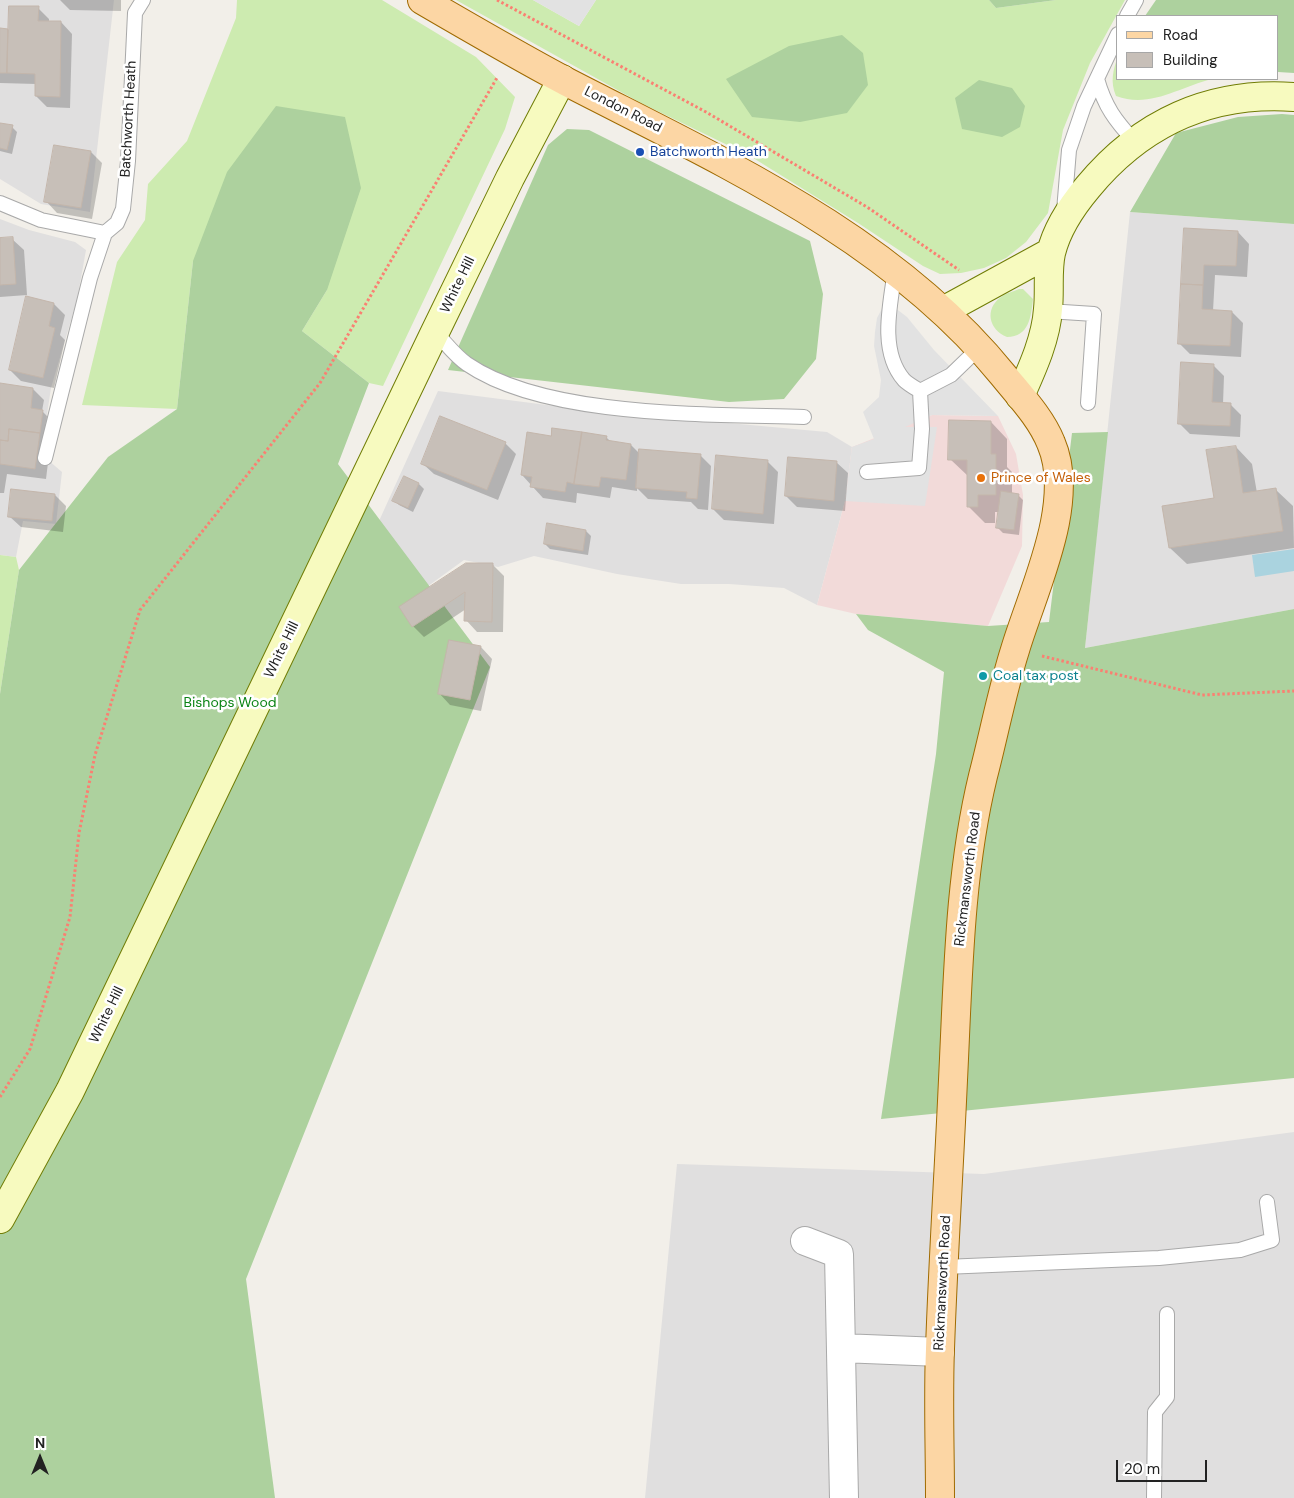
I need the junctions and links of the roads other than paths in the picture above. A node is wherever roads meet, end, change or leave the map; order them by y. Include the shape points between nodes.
1 (143, 0) edge
2 (422, 0) edge
3 (1136, 0) edge
4 (1128, 15) edge
5 (1116, 38) edge
6 (562, 79) junction
7 (1097, 79) junction
8 (1294, 97) edge
9 (1134, 141) junction
10 (0, 203) edge
11 (1064, 220) junction
12 (105, 233) junction
13 (1051, 252) junction
14 (895, 271) junction
15 (944, 311) junction
16 (1048, 311) junction
17 (435, 332) junction
18 (980, 347) junction
19 (920, 391) junction
20 (1020, 396) junction
21 (1088, 403) dead end
22 (804, 418) dead end
23 (45, 458) dead end
24 (867, 472) dead end
25 (1267, 1202) dead end
26 (0, 1219) edge
27 (805, 1241) dead end
28 (944, 1267) junction
29 (1167, 1314) dead end
30 (841, 1348) junction
31 (940, 1352) junction
32 (844, 1498) edge
33 (940, 1498) edge
34 (1154, 1498) edge

1 - 12 lane, Batchworth Heath via 135,12 124,209
2 - 6 main road, London Road
3 - 4 lane
5 - 7 lane
6 - 14 main road, London Road via 736,168 837,229
6 - 17 street, White Hill
7 - 9 lane via 1113,118
7 - 11 lane via 1069,150
8 - 9 street via 1216,102 1187,111
9 - 11 street via 1108,163
10 - 12 lane via 41,220
11 - 13 street
12 - 23 lane, Batchworth Heath via 90,278
13 - 15 street
13 - 16 street
14 - 15 main road, London Road
14 - 19 lane via 888,319 892,355 904,380
15 - 18 main road, Rickmansworth Road
16 - 20 street via 1034,364
16 - 21 lane via 1094,314
17 - 22 lane via 466,363 496,380 537,393 599,406
17 - 26 street, White Hill via 70,1091
18 - 19 lane via 951,376
18 - 20 main road, Rickmansworth Road
19 - 24 lane via 920,468
20 - 28 main road, Rickmansworth Road via 1044,428 1054,448 1058,491 1051,542 1038,589 1015,649 978,799 961,910
25 - 28 lane via 1272,1240 1240,1250 1159,1258
27 - 30 street via 839,1254
28 - 31 main road, Rickmansworth Road
29 - 34 lane via 1167,1397 1155,1412
30 - 31 street
30 - 32 street
31 - 33 main road, Rickmansworth Road

